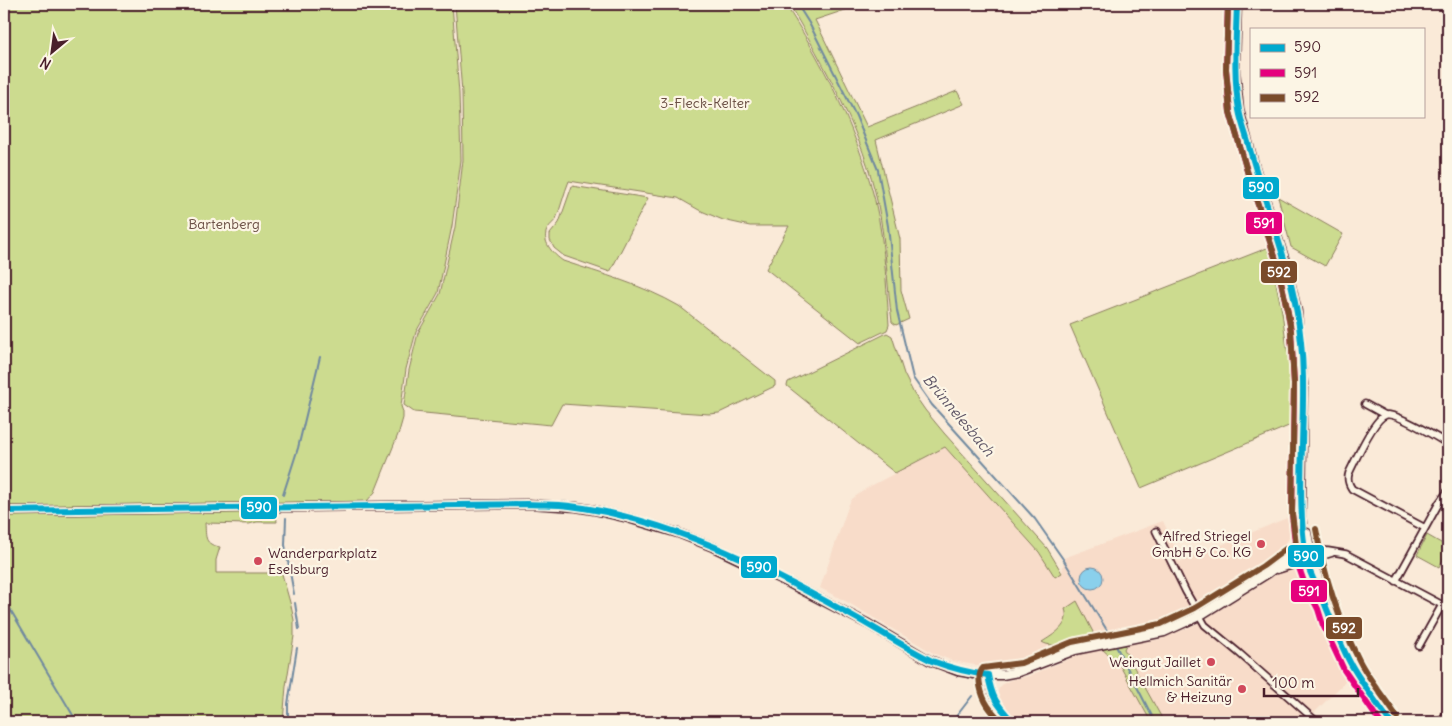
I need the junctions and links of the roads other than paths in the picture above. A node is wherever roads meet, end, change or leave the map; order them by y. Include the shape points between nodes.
1 (1238, 4) edge
2 (1364, 404) dead end
3 (1385, 415) junction
4 (1448, 444) edge
5 (1448, 491) edge
6 (4, 511) edge
7 (1425, 528) junction
8 (1156, 531) dead end
9 (1308, 555) junction
10 (1396, 581) junction
11 (1442, 605) junction
12 (1448, 608) edge
13 (1199, 616) junction
14 (1419, 646) dead end
15 (988, 675) junction
16 (1448, 710) edge
17 (1013, 722) edge
18 (1317, 722) edge
19 (1390, 722) edge
20 (1441, 722) edge

1 - 9 main road via 1235,69 1239,110 1285,261 1300,330 1302,514
2 - 3 street
3 - 4 street via 1399,417
3 - 7 street via 1376,423 1349,473 1349,484 1352,489
5 - 7 street
6 - 15 main road via 528,504 576,507 628,518 687,536 837,607 937,664 962,672
7 - 10 street
8 - 13 street
9 - 10 street via 1336,552 1350,556
9 - 13 main road via 1271,572
9 - 19 main road via 1331,621 1352,666
10 - 11 street
11 - 12 street
11 - 14 street
13 - 15 main road via 1164,632 1076,650 1018,672
13 - 18 street via 1205,625
15 - 17 street via 995,703
16 - 20 street

